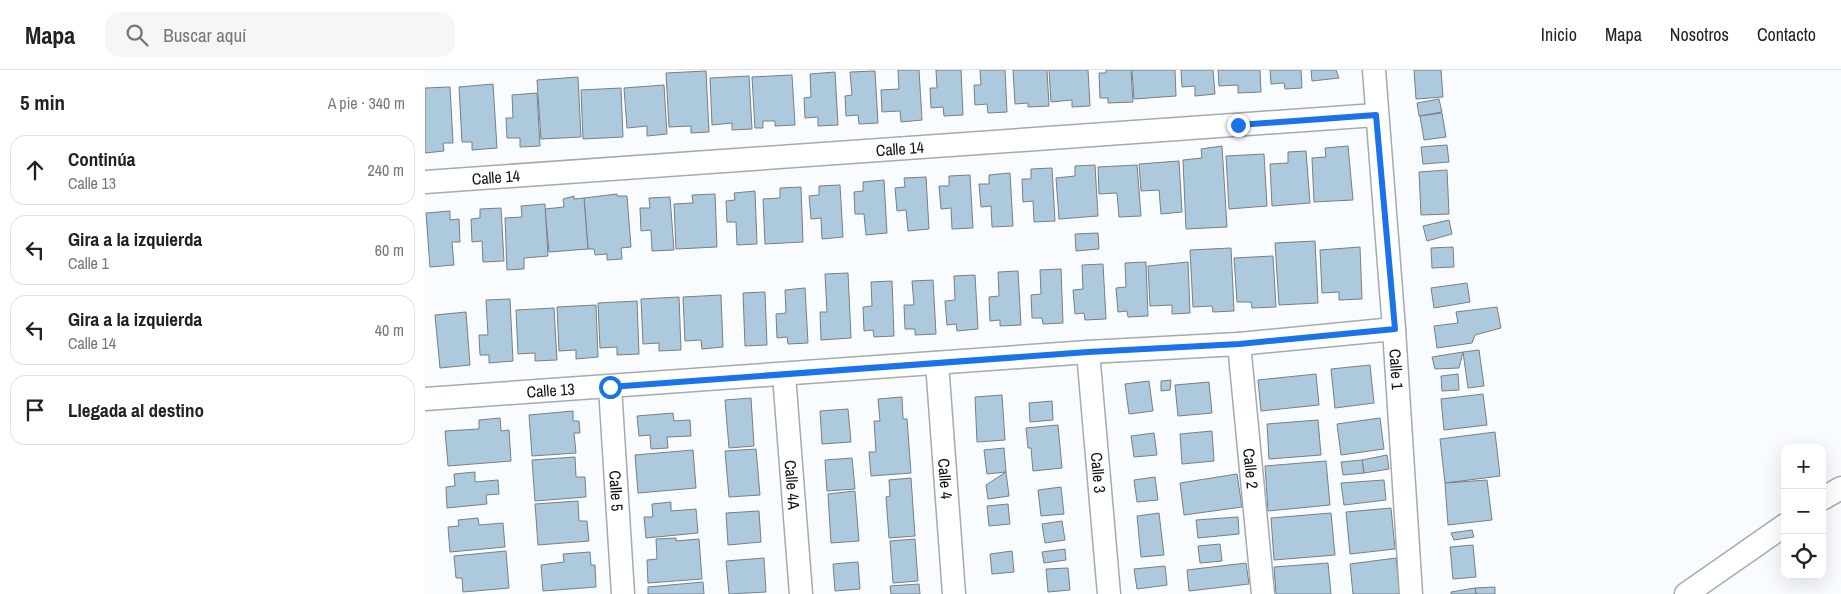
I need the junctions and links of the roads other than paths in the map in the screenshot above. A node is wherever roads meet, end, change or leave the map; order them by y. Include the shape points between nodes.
1 (1374, 70) edge
2 (1376, 115) junction
3 (425, 182) edge
4 (1395, 329) junction
5 (1239, 344) junction
6 (1088, 352) junction
7 (937, 363) junction
8 (784, 375) junction
9 (610, 387) junction
10 (425, 399) edge
11 (1841, 488) edge
12 (1826, 497) edge
13 (1781, 528) edge
14 (623, 594) edge
15 (801, 594) edge
16 (955, 594) edge
17 (1109, 594) edge
18 (1263, 594) edge
19 (1411, 594) edge
20 (1686, 594) edge

1 - 2 street, Calle 1
2 - 3 street, Calle 14
2 - 4 street, Calle 1
4 - 5 street, Calle 13
4 - 19 street, Calle 1
5 - 6 street, Calle 13
5 - 18 street, Calle 2
6 - 7 street, Calle 13
6 - 17 street, Calle 3
7 - 8 street, Calle 13
7 - 16 street, Calle 4
8 - 9 street, Calle 13
8 - 15 street, Calle 4A
9 - 10 street, Calle 13
9 - 14 street, Calle 5
11 - 12 street
13 - 20 street

